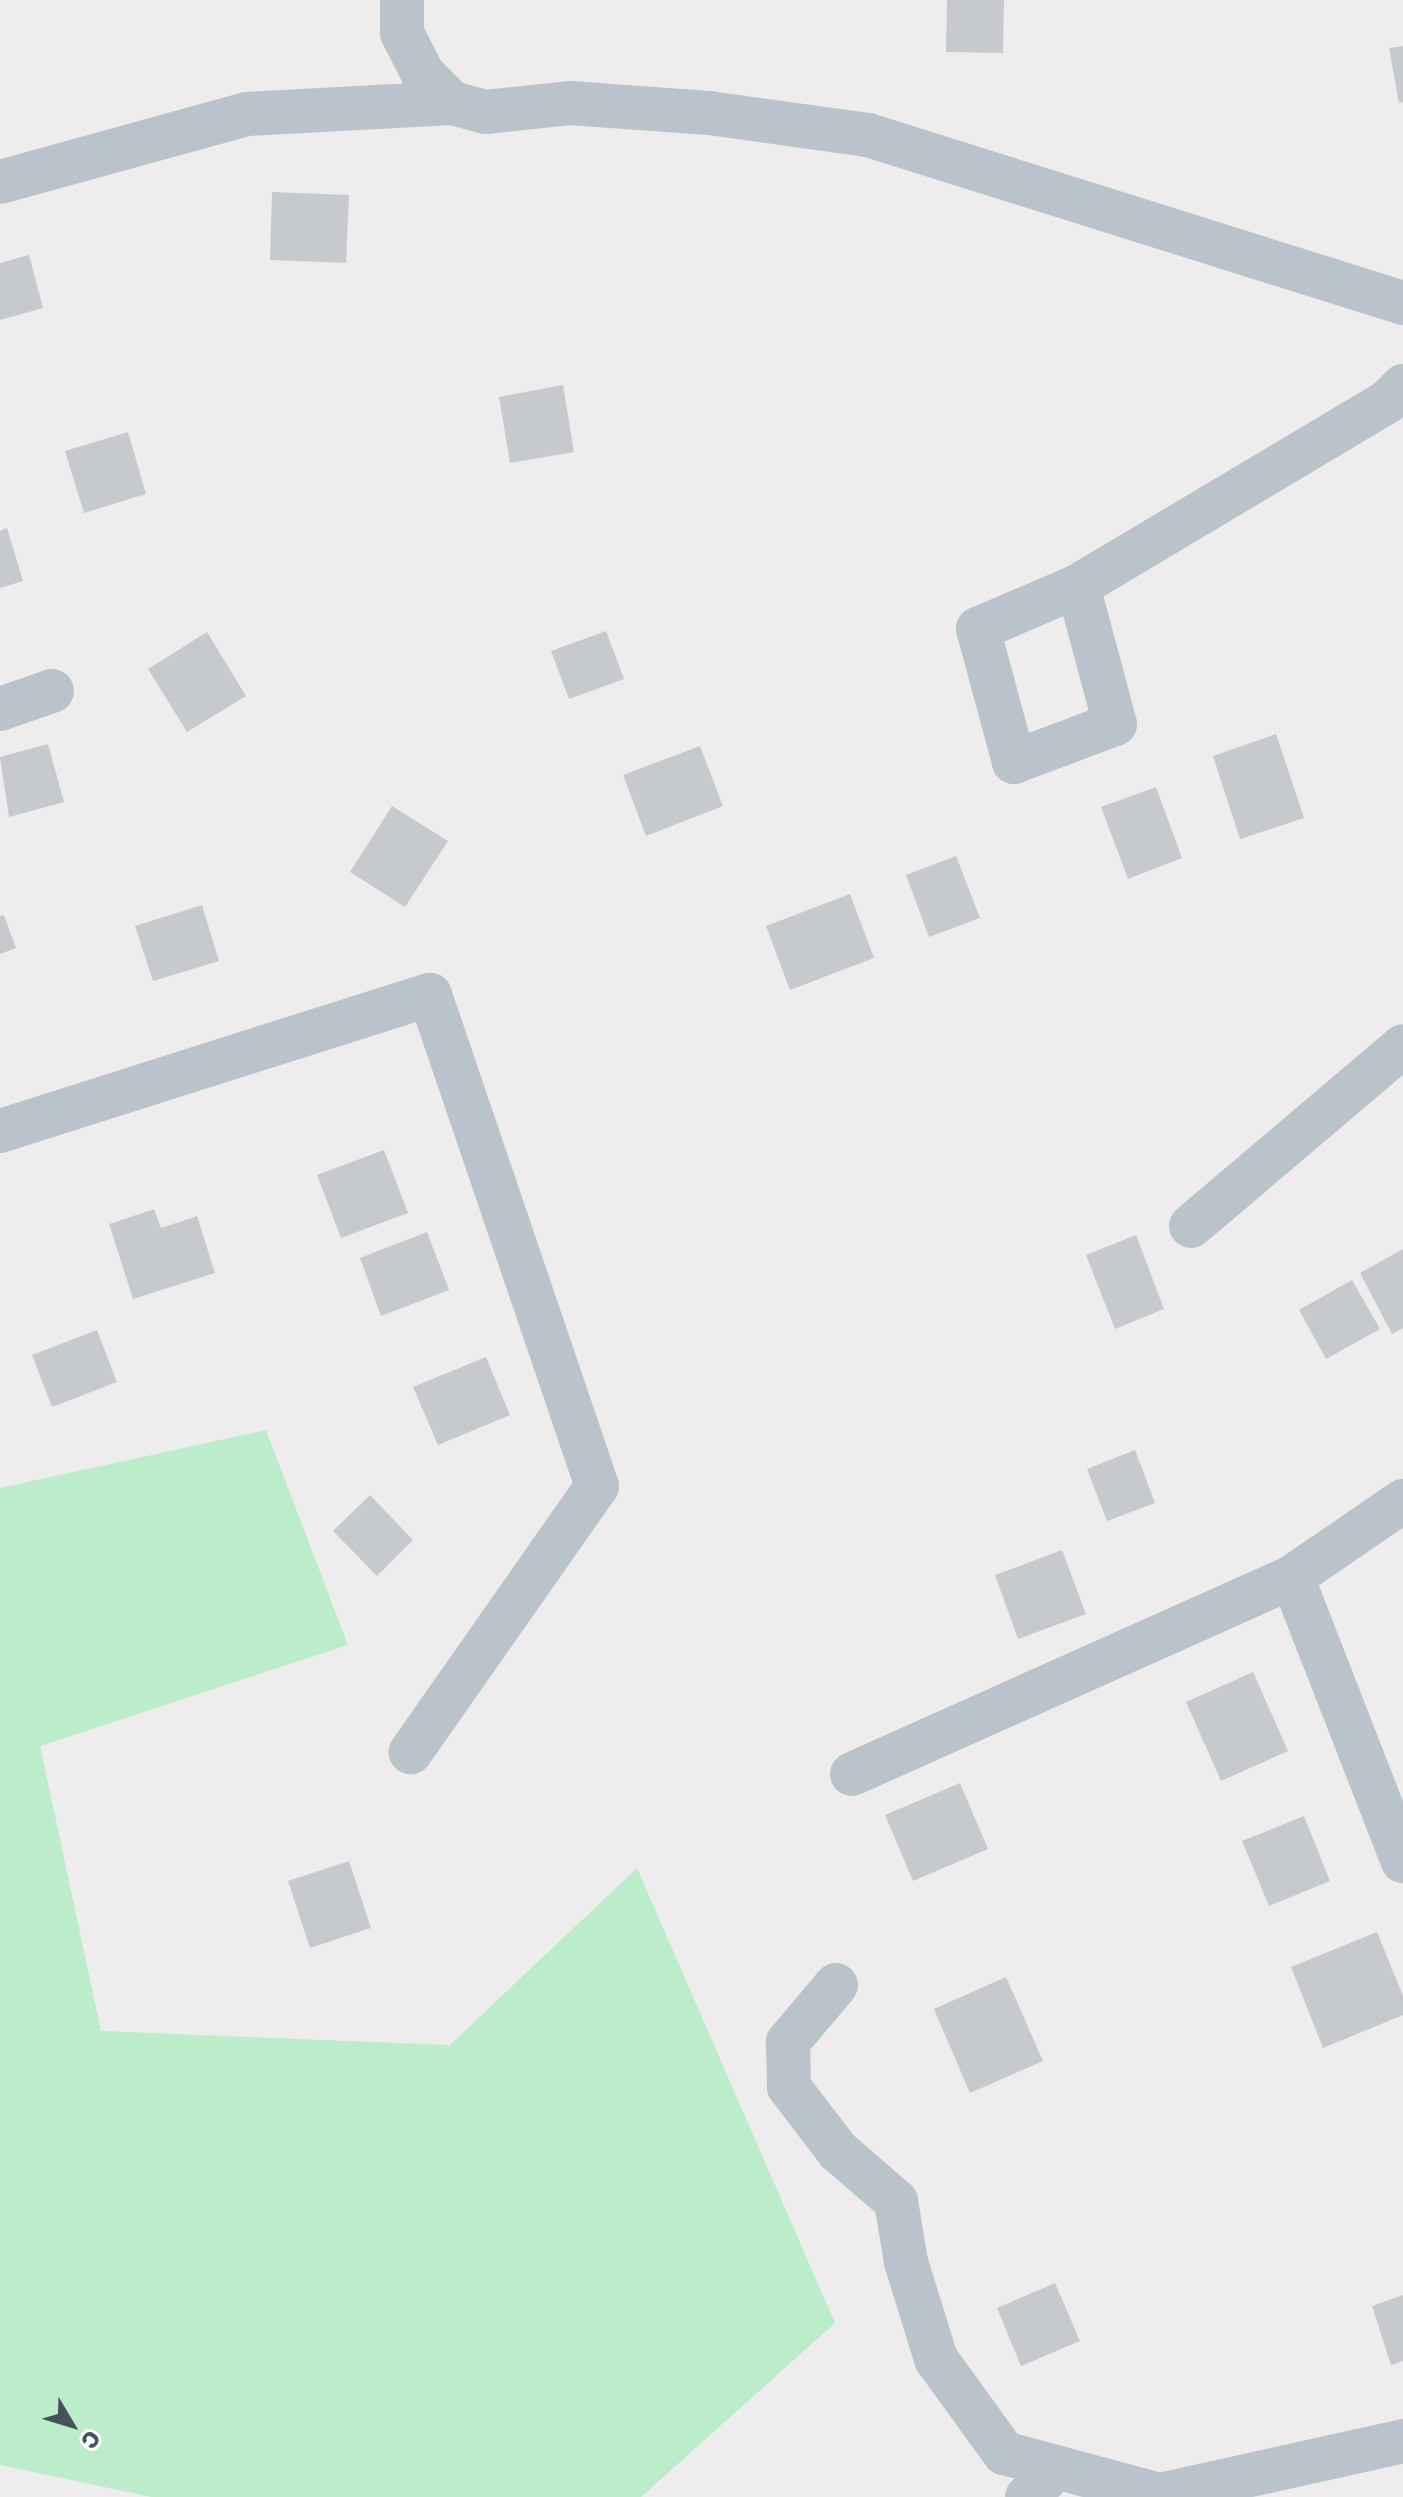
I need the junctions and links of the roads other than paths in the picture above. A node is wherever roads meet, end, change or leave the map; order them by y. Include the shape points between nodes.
1 (402, 0) edge
2 (452, 103) junction
3 (0, 182) edge
4 (1403, 303) edge
5 (1403, 386) edge
6 (1078, 586) dead end
7 (52, 691) dead end
8 (0, 709) edge
9 (1403, 1046) edge
10 (0, 1131) edge
11 (1191, 1226) dead end
12 (1403, 1501) edge
13 (1292, 1577) junction
14 (411, 1752) dead end
15 (852, 1774) dead end
16 (1403, 1861) edge
17 (836, 1985) dead end
18 (1403, 2441) edge
19 (1042, 2482) edge

1 - 2 street via 402,33 423,74
2 - 3 street via 247,114
2 - 4 street via 486,112 570,103 709,113 868,135
5 - 6 street via 1387,402
7 - 8 street
9 - 11 street
10 - 14 street via 430,995 597,1486
12 - 13 street
13 - 15 street
13 - 16 street
17 - 19 street via 788,2042 789,2087 838,2151 896,2201 906,2262 936,2359 1004,2453
18 - 19 street via 1160,2495

